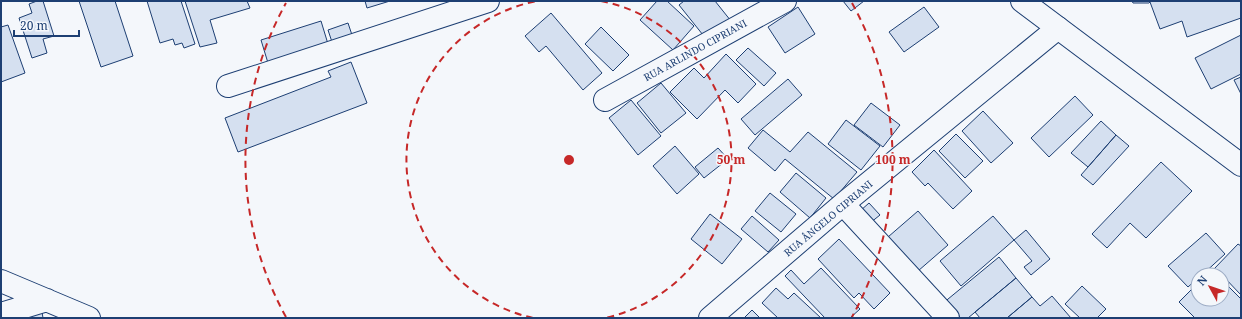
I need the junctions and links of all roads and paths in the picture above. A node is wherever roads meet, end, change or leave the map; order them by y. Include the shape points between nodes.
1 (488, 1) edge
2 (785, 1) edge
3 (1022, 1) edge
4 (1058, 28) junction
5 (228, 86) dead end
6 (605, 100) dead end
7 (1241, 165) edge
8 (843, 204) junction
9 (1, 281) edge
10 (47, 300) junction
11 (1, 314) edge
12 (90, 318) edge
13 (710, 318) edge
14 (948, 318) edge

1 - 5 street
2 - 6 street, RUA ARLINDO CIPRIANI
3 - 4 street
4 - 7 street
4 - 8 street, RUA ÂNGELO CIPRIANI
8 - 13 street, RUA ÂNGELO CIPRIANI
8 - 14 street
9 - 10 street
10 - 11 street
10 - 12 street

